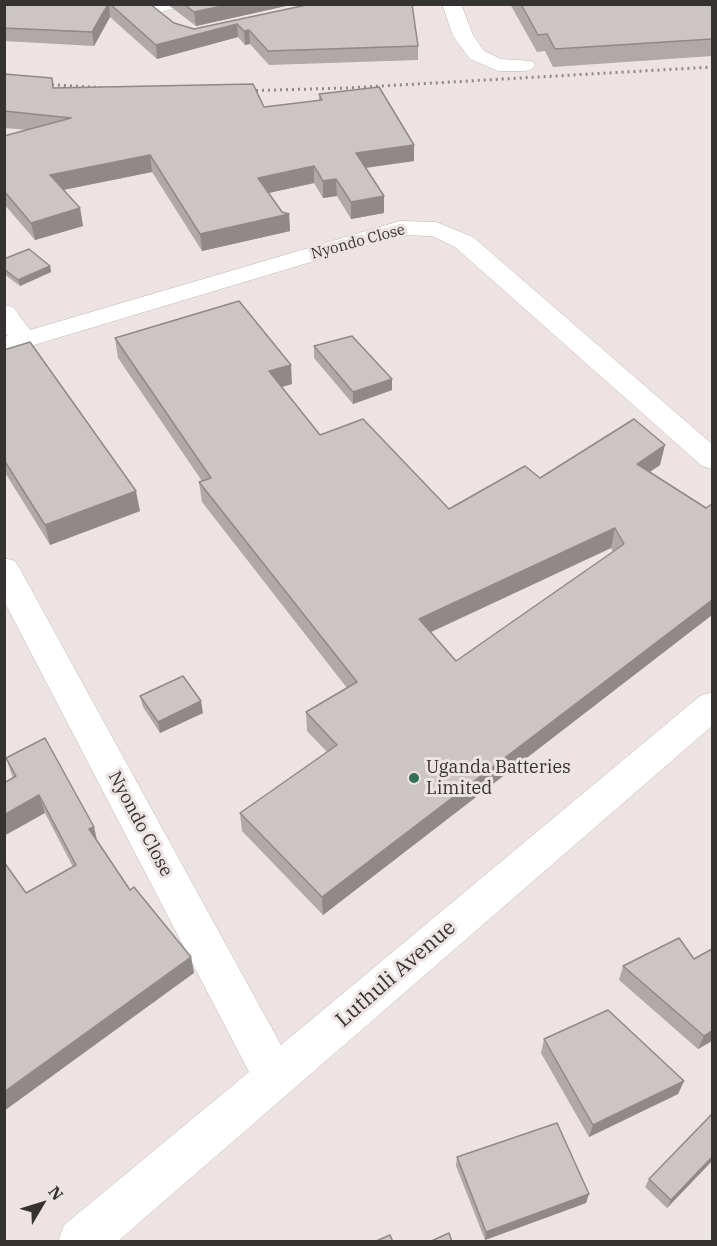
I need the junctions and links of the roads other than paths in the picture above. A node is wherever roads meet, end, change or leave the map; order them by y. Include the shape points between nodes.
1 (451, 4) edge
2 (157, 6) edge
3 (176, 25) edge
4 (525, 65) dead end
5 (4, 314) edge
6 (14, 343) edge
7 (712, 459) edge
8 (4, 569) edge
9 (712, 706) edge
10 (275, 1078) junction
11 (81, 1242) edge

1 - 4 street via 463,36 477,56 498,65
2 - 3 street
5 - 6 street
6 - 7 street, Nyondo Close via 400,228 436,229 464,242
8 - 10 street, Nyondo Close
9 - 10 street, Luthuli Avenue
10 - 11 street, Luthuli Avenue

